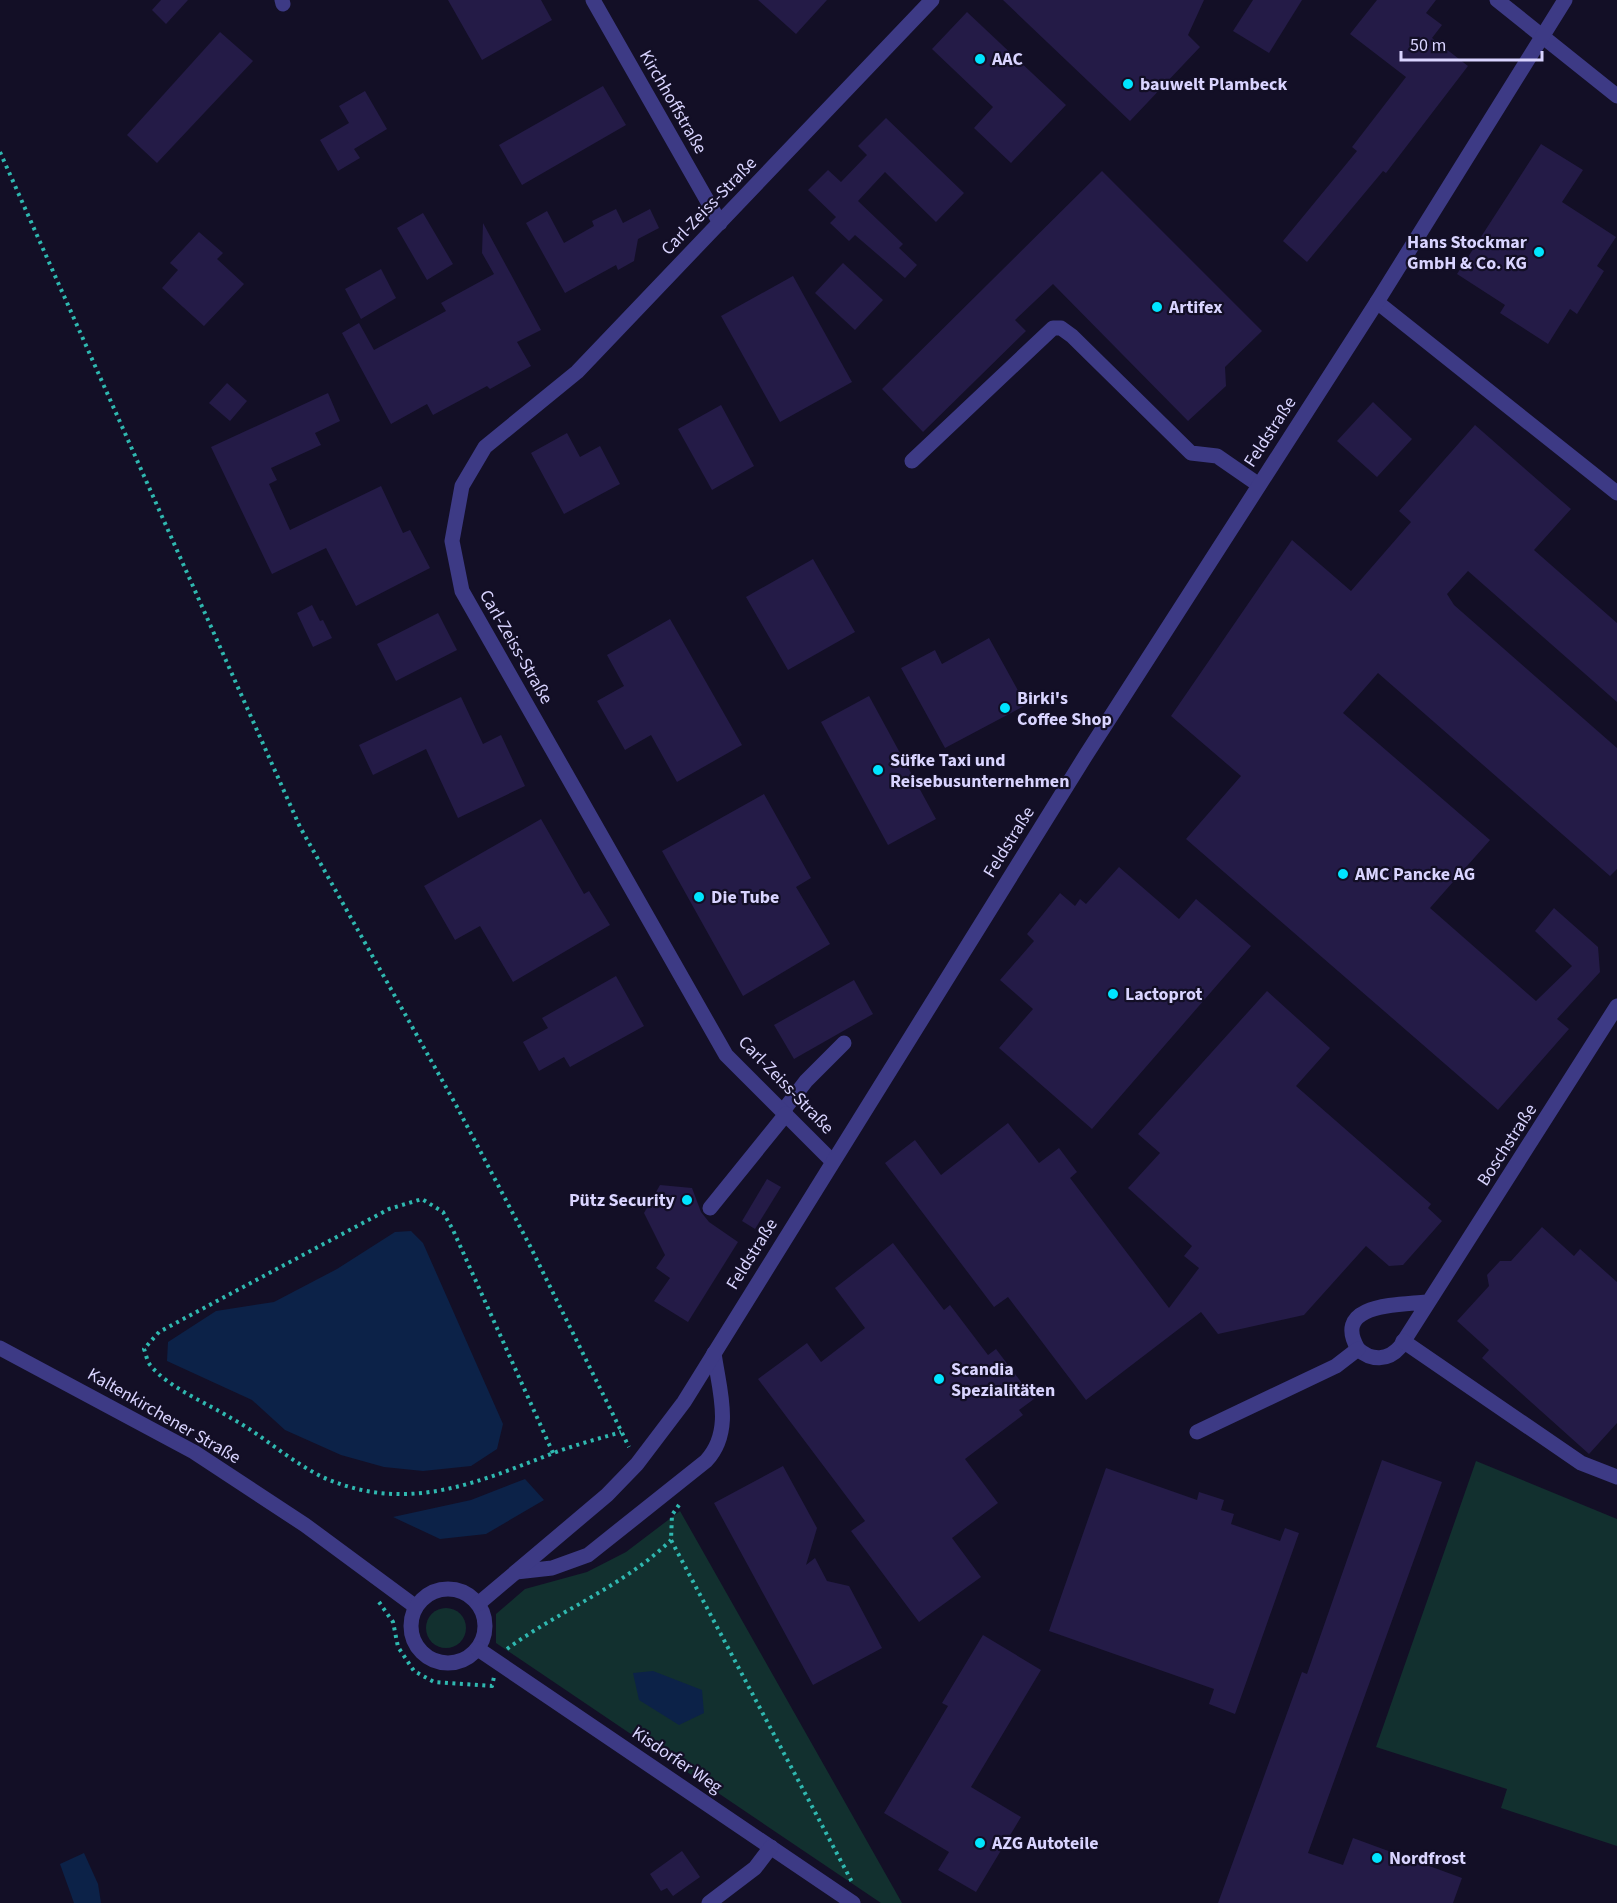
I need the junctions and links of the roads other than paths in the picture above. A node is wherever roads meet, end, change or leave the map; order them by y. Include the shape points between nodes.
1 (593, 0) edge
2 (932, 0) edge
3 (1497, 0) edge
4 (1565, 0) edge
5 (1542, 38) junction
6 (1617, 96) edge
7 (720, 223) junction
8 (1377, 302) junction
9 (912, 461) dead end
10 (1259, 485) junction
11 (1617, 492) edge
12 (1617, 1006) edge
13 (844, 1043) dead end
14 (784, 1113) junction
15 (832, 1161) junction
16 (710, 1208) dead end
17 (1426, 1302) junction
18 (1403, 1341) junction
19 (0, 1348) edge
20 (1358, 1349) junction
21 (714, 1353) junction
22 (1197, 1432) dead end
23 (1617, 1477) edge
24 (516, 1572) junction
25 (478, 1604) junction
26 (416, 1607) junction
27 (478, 1649) junction
28 (771, 1847) junction
29 (855, 1898) edge
30 (709, 1903) edge

1 - 7 street, Kirchhoffstraße
2 - 7 street, Carl-Zeiss-Straße
3 - 5 street
4 - 5 street, Feldstraße
5 - 6 street
5 - 8 street, Feldstraße
7 - 14 street, Carl-Zeiss-Straße via 577,372 485,447 462,486 452,541 462,591 666,951 726,1054
8 - 10 street, Feldstraße
8 - 11 street
9 - 10 street via 1053,328 1061,328 1191,453 1217,456
10 - 15 street, Feldstraße
12 - 17 street, Boschstraße via 1530,1147
13 - 14 street via 806,1081
14 - 15 street, Carl-Zeiss-Straße
14 - 16 street
15 - 21 street, Feldstraße
17 - 18 street, Boschstraße
17 - 20 street via 1365,1310 1354,1325
18 - 20 street, Boschstraße via 1395,1353 1383,1358 1369,1357
18 - 23 street via 1581,1463
19 - 26 street, Kaltenkirchener Straße via 194,1452 305,1525
20 - 22 street via 1336,1366
21 - 24 street, Feldstraße via 637,1464 607,1495
21 - 24 street via 724,1424 717,1449 588,1555 552,1568
24 - 25 street, Feldstraße
25 - 26 street via 458,1590 446,1589 434,1591
25 - 27 street via 485,1627
26 - 27 street via 411,1631 414,1643 427,1657 444,1664 457,1663
27 - 28 street, Kisdorfer Weg
28 - 29 street, Kisdorfer Weg
28 - 30 street via 755,1868

